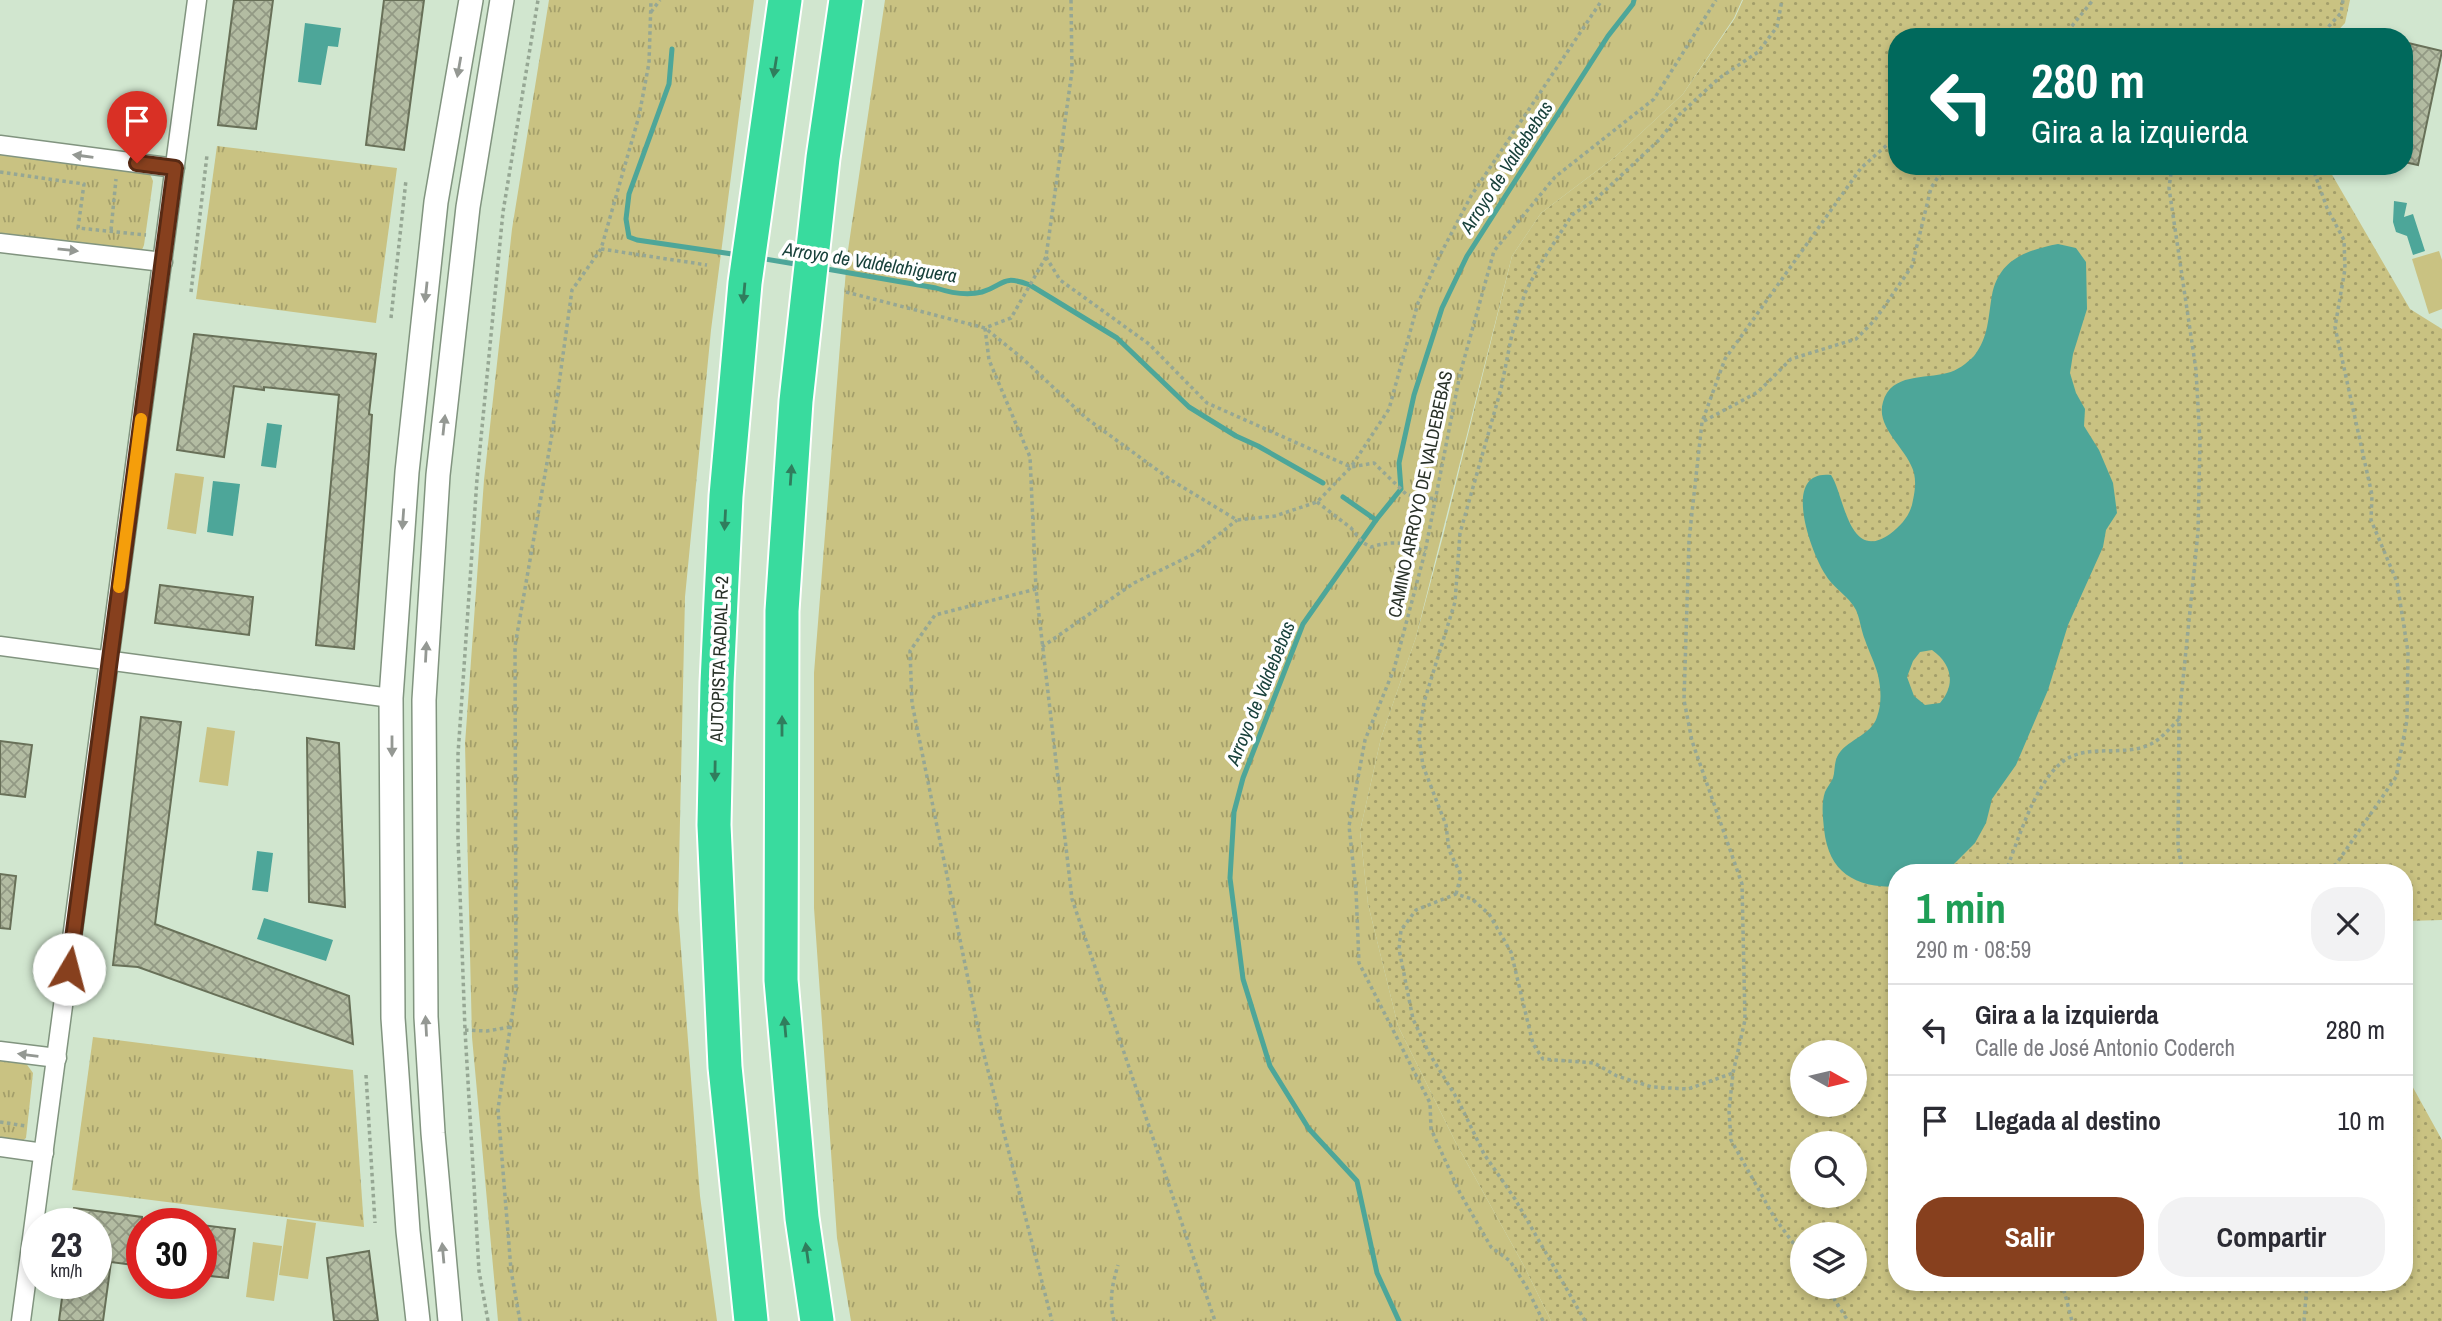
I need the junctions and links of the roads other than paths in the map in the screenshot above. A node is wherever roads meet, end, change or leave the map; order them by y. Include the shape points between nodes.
1 (197, 0) edge
2 (471, 0) edge
3 (502, 0) edge
4 (785, 0) edge
5 (846, 0) edge
6 (0, 145) edge
7 (175, 168) junction
8 (0, 243) edge
9 (163, 262) junction
10 (0, 646) edge
11 (109, 660) junction
12 (391, 698) junction
13 (0, 1051) edge
14 (57, 1058) junction
15 (0, 1147) edge
16 (44, 1153) junction
17 (21, 1321) edge
18 (418, 1321) edge
19 (450, 1321) edge
20 (751, 1321) edge
21 (817, 1321) edge

1 - 7 street
2 -> 12 street via 436,202 407,472
19 -> 3 street via 426,1017 424,700 438,475 463,247
4 -> 20 highway, AUTOPISTA RADIAL R-2 via 745,284 726,496 717,682 714,825 725,1067
21 -> 5 highway via 802,1218 781,980 782,611 796,401
7 -> 6 street
7 - 9 street
8 -> 9 street
9 - 11 street
10 - 11 street
11 - 12 street
11 - 14 street
12 -> 18 street via 393,1018
14 -> 13 street
14 - 16 street
15 - 16 street
16 - 17 street

